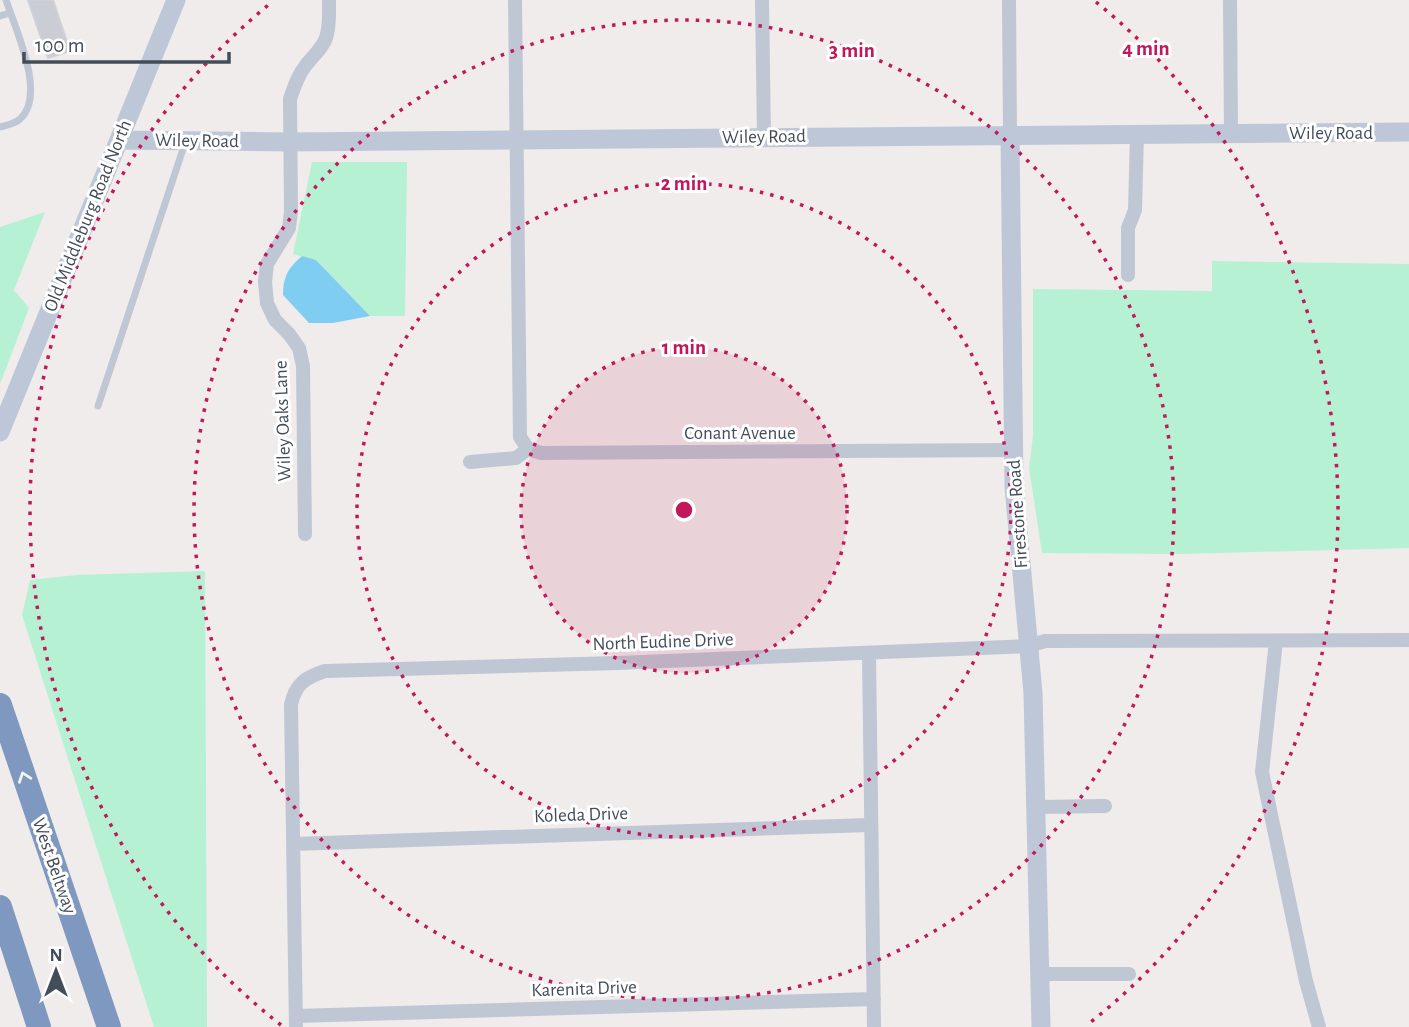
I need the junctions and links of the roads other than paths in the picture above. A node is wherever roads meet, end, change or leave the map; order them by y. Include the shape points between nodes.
1 (6, 0) edge
2 (176, 0) edge
3 (329, 0) edge
4 (515, 0) edge
5 (762, 0) edge
6 (1009, 0) edge
7 (1230, 0) edge
8 (10, 13) junction
9 (0, 16) edge
10 (0, 127) edge
11 (1409, 132) edge
12 (1231, 133) junction
13 (1137, 134) junction
14 (1010, 135) junction
15 (764, 138) junction
16 (119, 139) junction
17 (516, 139) junction
18 (185, 142) junction
19 (290, 142) junction
20 (1128, 275) dead end
21 (98, 406) dead end
22 (0, 432) edge
23 (528, 449) junction
24 (1013, 450) junction
25 (470, 462) dead end
26 (305, 534) dead end
27 (1409, 640) edge
28 (1276, 641) junction
29 (1029, 646) junction
30 (869, 653) junction
31 (0, 705) edge
32 (1105, 806) dead end
33 (1037, 807) junction
34 (870, 825) junction
35 (293, 844) junction
36 (0, 907) edge
37 (1040, 974) junction
38 (1129, 974) dead end
39 (874, 999) junction
40 (296, 1022) edge
41 (39, 1027) edge
42 (108, 1027) edge
43 (874, 1027) edge
44 (1041, 1027) edge
45 (1320, 1027) edge

1 - 8 lane
2 - 16 street, Old Middleburg Road North
3 - 19 street, Wiley Oaks Lane via 326,39 294,84
4 - 17 street
5 - 15 street
6 - 14 street, Firestone Road
7 - 12 street
8 - 9 lane
8 - 10 lane via 32,90 24,115
11 - 12 street, Wiley Road
12 - 13 street, Wiley Road
13 - 14 street, Wiley Road
13 - 20 street
14 - 15 street, Wiley Road
14 - 24 street, Firestone Road
15 - 17 street, Wiley Road
16 - 18 street, Wiley Road
16 - 22 street, Old Middleburg Road North
17 - 19 street, Wiley Road
17 - 23 street via 520,437
18 - 19 street, Wiley Road
18 - 21 lane
19 - 26 street, Wiley Oaks Lane via 289,228 267,264 265,282 267,303 299,348 303,366
23 - 24 street, Conant Avenue via 541,453
23 - 25 street, Conant Avenue via 516,458
24 - 29 street, Firestone Road
27 - 28 street, North Eudine Drive
28 - 29 street, North Eudine Drive via 1045,641
28 - 45 street via 1262,772
29 - 30 street, North Eudine Drive
29 - 33 street, Firestone Road
30 - 34 street
30 - 35 street, North Eudine Drive via 312,675 301,682 291,705
42 -> 31 highway, West Beltway
32 - 33 street
33 - 37 street, Firestone Road
34 - 35 street, Koleda Drive
34 - 39 street
35 - 40 street
36 - 41 highway
37 - 38 street
37 - 44 street, Firestone Road
39 - 40 street, Karenita Drive
39 - 43 street

